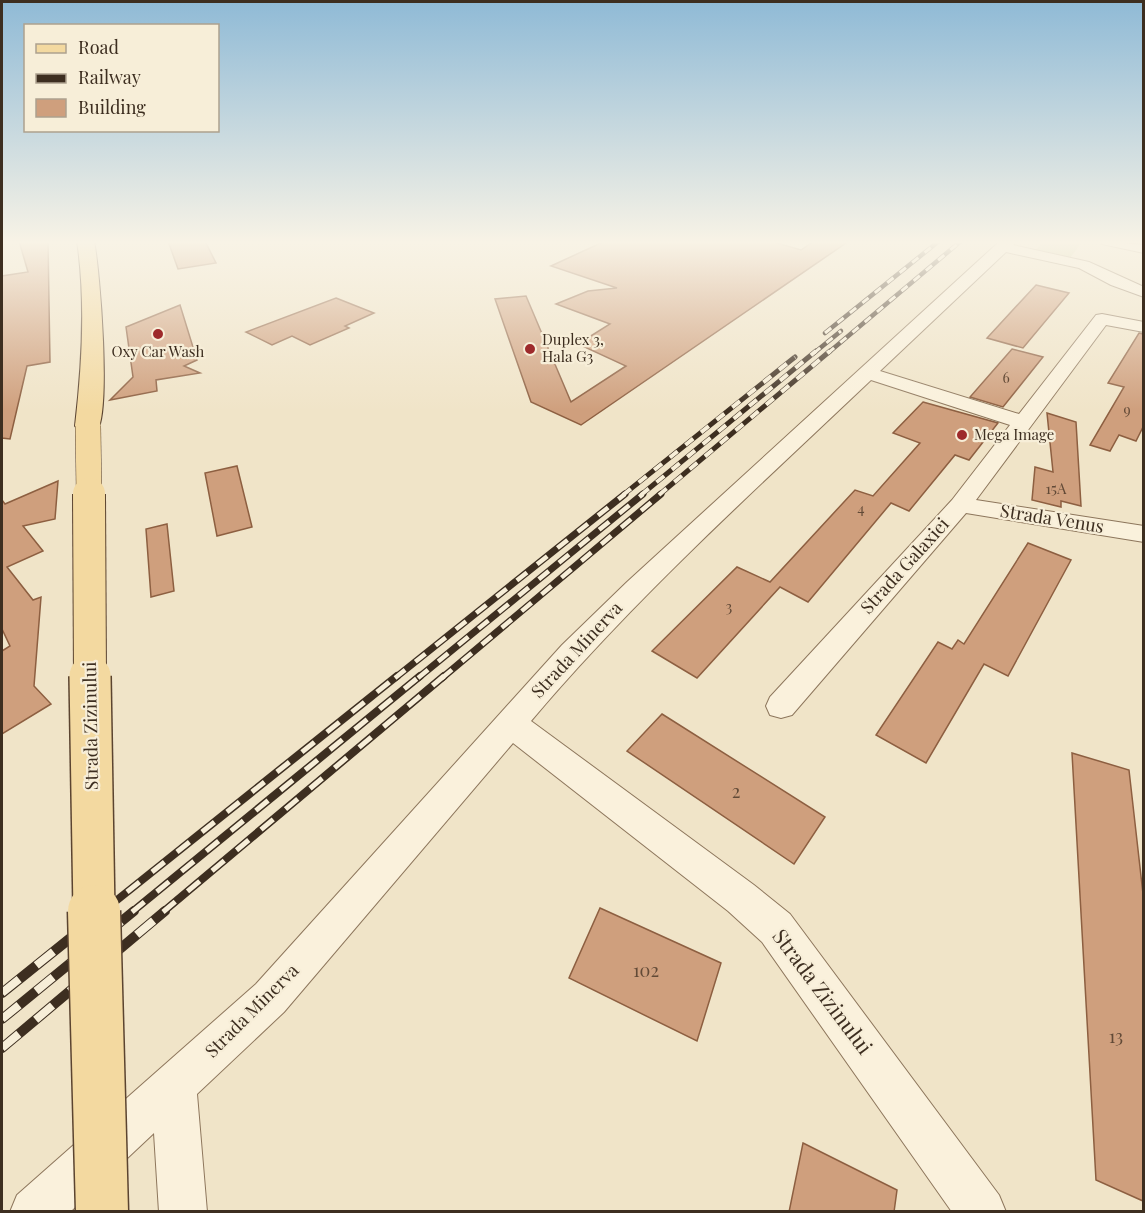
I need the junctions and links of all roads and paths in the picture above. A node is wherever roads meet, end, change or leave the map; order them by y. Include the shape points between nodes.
1 (90, 298) edge
2 (950, 298) edge
3 (1143, 327) edge
4 (870, 374) junction
5 (1024, 423) junction
6 (960, 505) junction
7 (1143, 534) edge
8 (780, 706) dead end
9 (510, 723) junction
10 (174, 1088) junction
11 (34, 1212) edge
12 (102, 1212) edge
13 (183, 1212) edge
14 (982, 1212) edge

1 - 12 main road, Strada Zizinului, bridge via 93,852
2 - 4 street, Strada Minerva
3 - 5 street, Strada Galaxiei via 1102,319
4 - 5 street
4 - 9 street, Strada Minerva via 636,588
5 - 6 street, Strada Galaxiei
6 - 7 street, Strada Venus
6 - 8 street, Strada Galaxiei
9 - 10 street, Strada Minerva via 270,998
9 - 14 street, Strada Zizinului via 776,928
10 - 11 street, Strada Minerva
10 - 13 street

